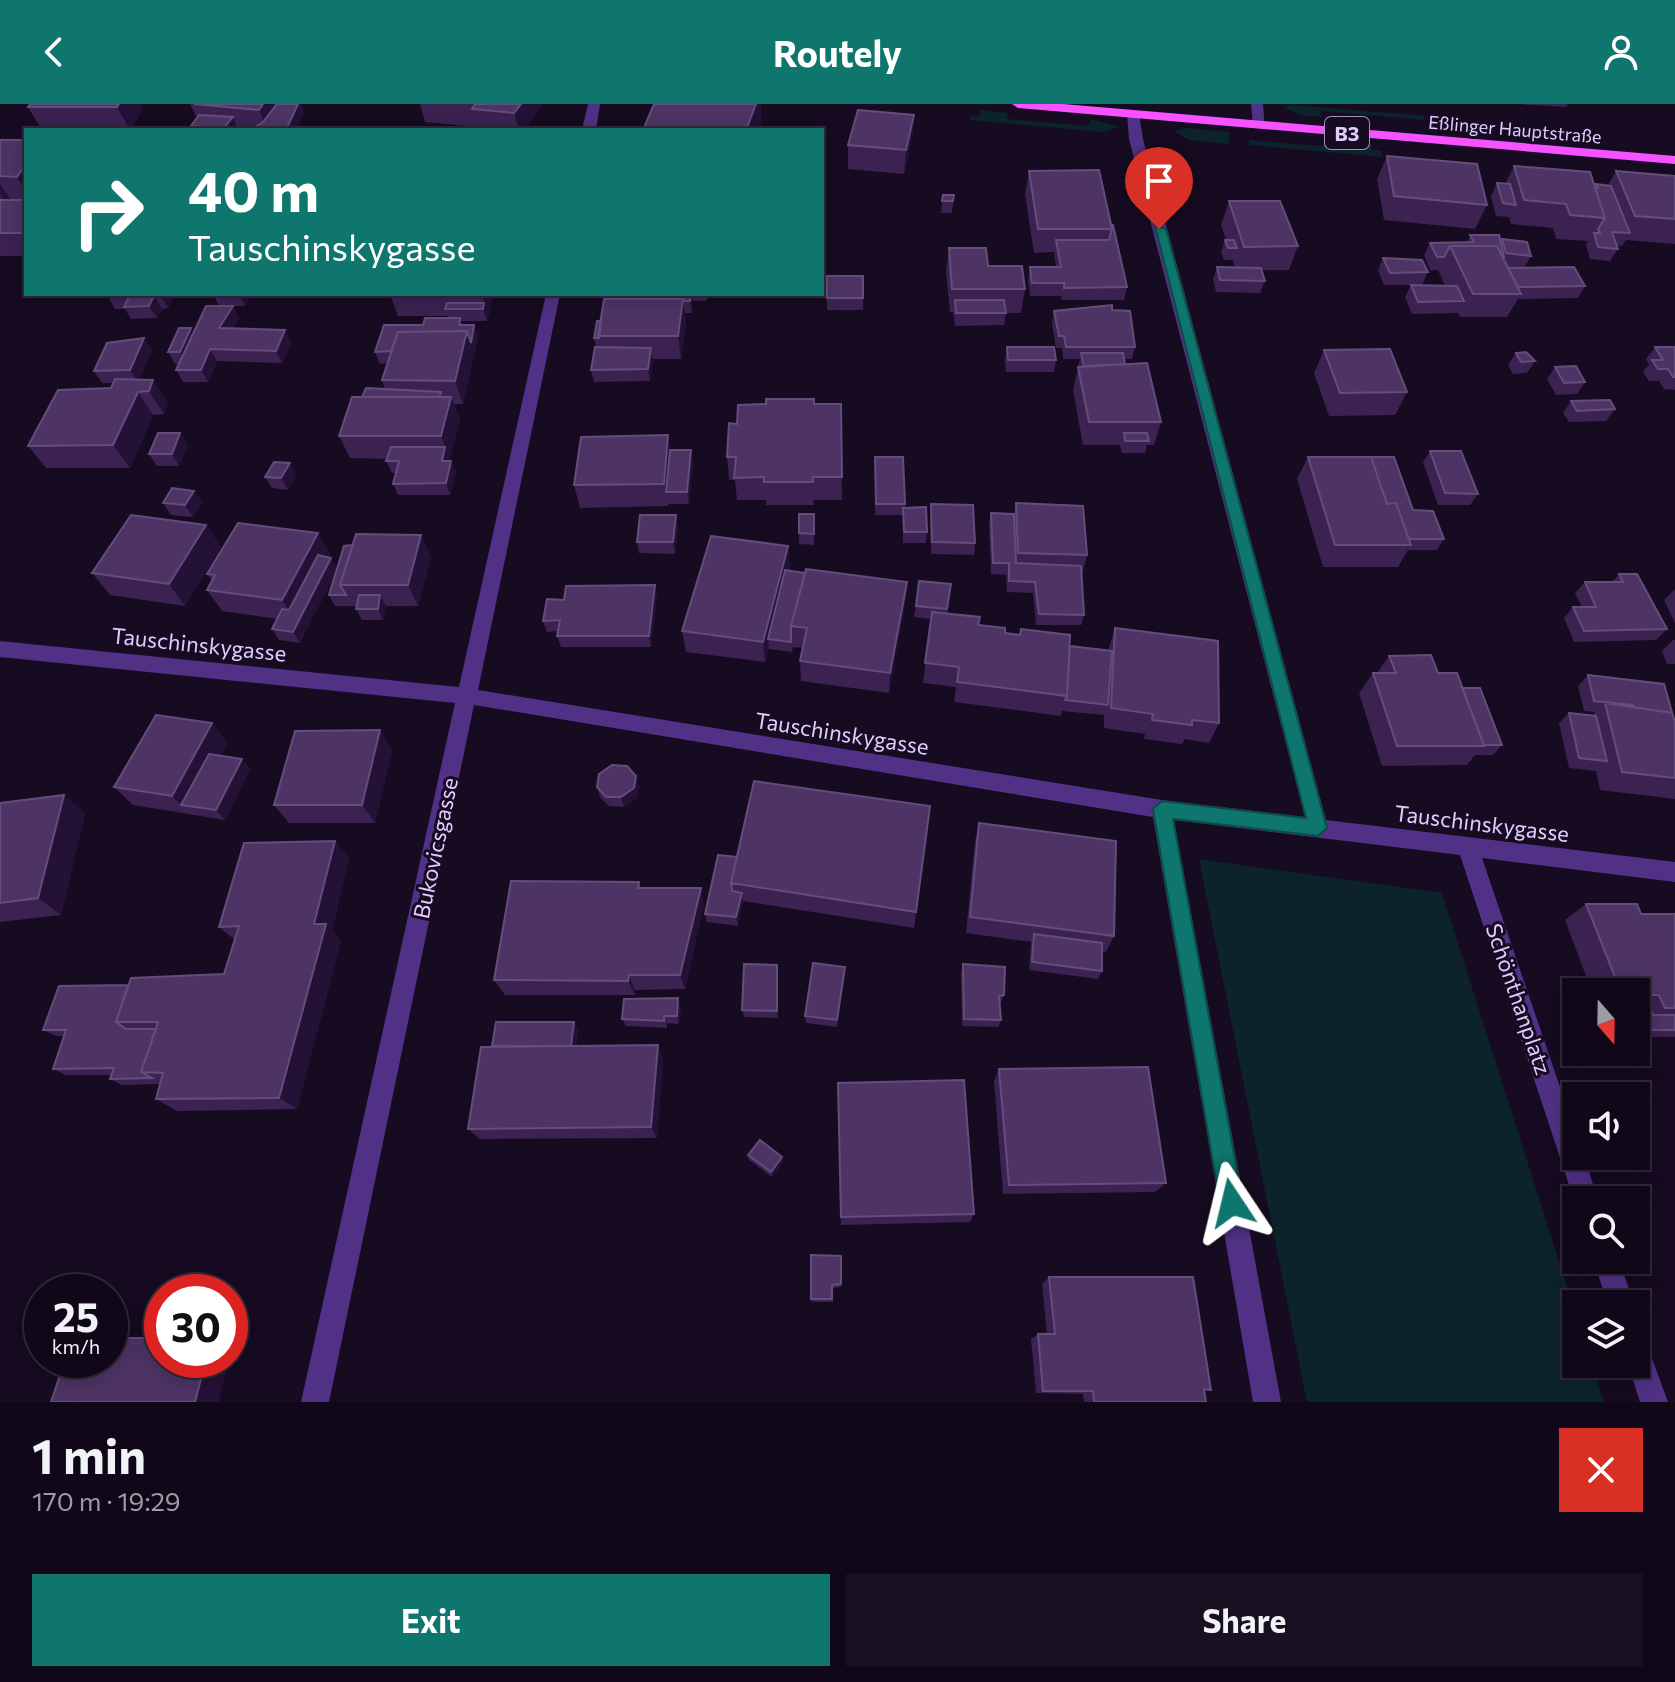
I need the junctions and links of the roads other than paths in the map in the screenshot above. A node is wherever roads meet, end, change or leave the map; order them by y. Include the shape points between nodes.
1 (594, 104) edge
2 (1018, 104) edge
3 (1257, 104) edge
4 (1133, 114) junction
5 (1260, 126) junction
6 (589, 128) edge
7 (1675, 160) edge
8 (553, 296) edge
9 (0, 649) edge
10 (467, 696) junction
11 (1162, 809) junction
12 (1318, 828) junction
13 (1467, 844) junction
14 (1675, 872) edge
15 (1581, 1186) edge
16 (1646, 1378) edge
17 (315, 1402) edge
18 (1267, 1402) edge
19 (1654, 1402) edge

1 - 6 street
2 - 4 main road, Eßlinger Hauptstraße / B3
3 - 5 street
4 - 5 main road, Eßlinger Hauptstraße / B3
4 - 12 street
5 - 7 main road, Eßlinger Hauptstraße / B3
8 - 10 street, Bukovicsgasse
9 - 10 street, Tauschinskygasse
10 - 11 street, Tauschinskygasse
10 - 17 street, Bukovicsgasse
11 - 12 street, Tauschinskygasse
11 - 18 street
12 - 13 street, Tauschinskygasse
13 - 14 street, Tauschinskygasse
13 - 15 street, Schönthanplatz
16 - 19 street

